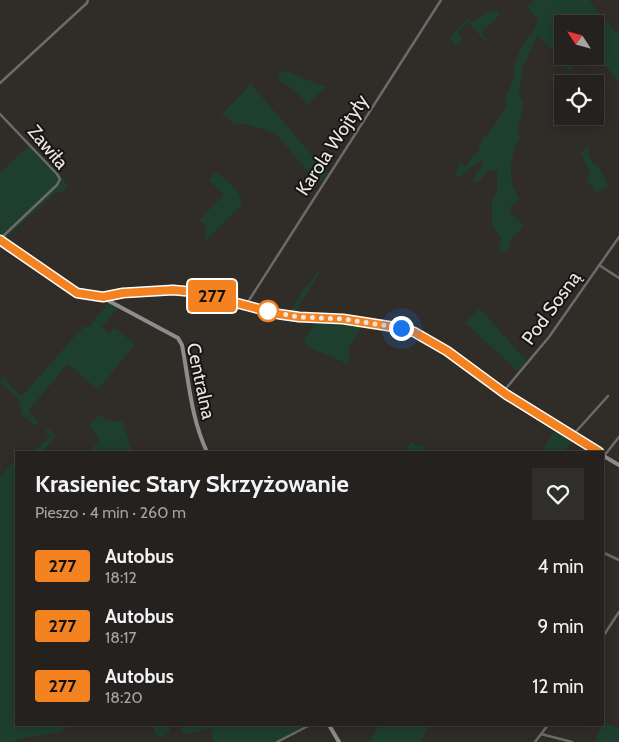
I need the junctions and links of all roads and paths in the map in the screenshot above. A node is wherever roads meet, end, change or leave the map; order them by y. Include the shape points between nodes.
1 (88, 0) edge
2 (442, 0) edge
3 (0, 83) edge
4 (0, 114) edge
5 (619, 237) edge
6 (0, 239) edge
7 (599, 265) junction
8 (619, 278) edge
9 (106, 296) junction
10 (246, 305) junction
11 (503, 392) junction
12 (608, 396) dead end
13 (572, 436) junction
14 (619, 437) edge
15 (207, 451) edge
16 (597, 451) edge
17 (604, 454) edge
18 (604, 456) edge
19 (619, 466) edge
20 (604, 553) edge
21 (619, 560) edge
22 (619, 612) edge
23 (604, 635) edge
24 (308, 726) edge
25 (330, 726) edge
26 (547, 726) edge
27 (541, 734) junction
28 (277, 742) edge
29 (339, 742) edge
30 (535, 742) edge
31 (572, 742) edge

1 - 3 street
2 - 10 street, Karola Wojtyły
4 - 6 street, Zawiła via 60,179
5 - 7 street, Pod Sosną
6 - 9 street via 77,293
7 - 8 street
7 - 11 street, Pod Sosną via 549,338
9 - 10 street via 195,292
9 - 15 street, Centralna via 178,338 182,345 193,413
10 - 11 street via 299,317 343,319 414,332 462,361
11 - 13 street
12 - 13 street
13 - 16 street
14 - 17 street
18 - 19 street
20 - 21 street
22 - 23 street
24 - 28 street
25 - 29 street
26 - 27 street
27 - 30 street
27 - 31 street

